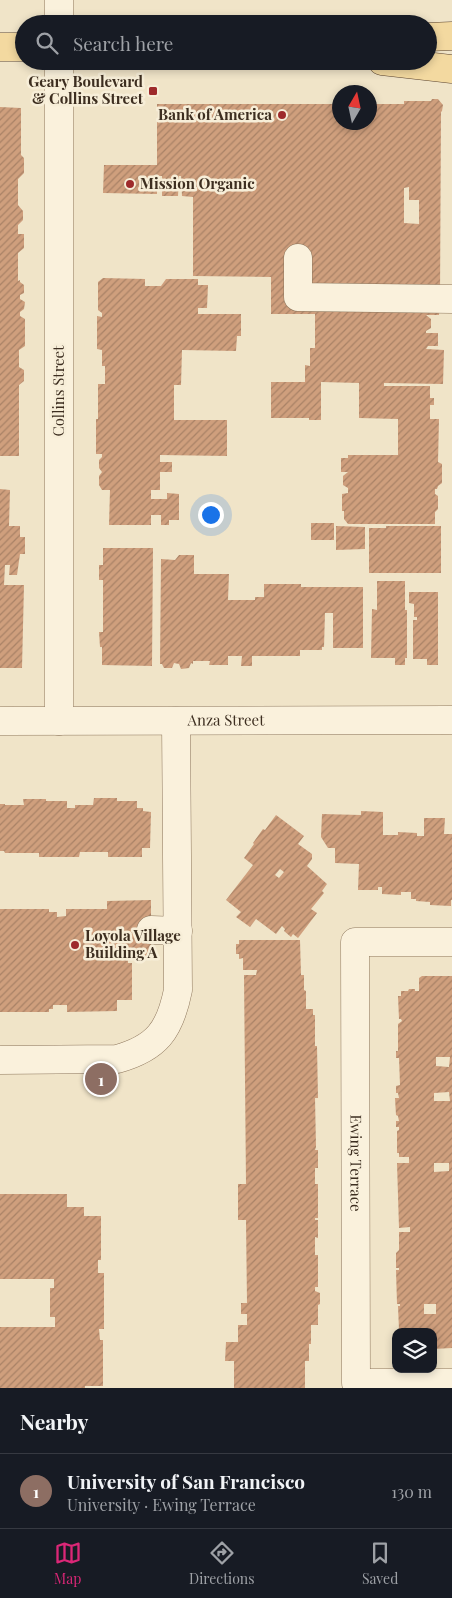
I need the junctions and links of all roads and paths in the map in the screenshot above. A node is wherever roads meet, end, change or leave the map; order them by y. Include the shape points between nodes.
1 (59, 0) edge
2 (59, 15) edge
3 (452, 36) edge
4 (437, 37) edge
5 (0, 47) edge
6 (15, 47) edge
7 (437, 67) edge
8 (452, 69) edge
9 (59, 70) edge
10 (298, 268) dead end
11 (446, 299) edge
12 (452, 720) edge
13 (0, 721) edge
14 (59, 721) junction
15 (176, 721) junction
16 (151, 930) dead end
17 (178, 931) junction
18 (452, 942) edge
19 (0, 1060) edge
20 (452, 1383) edge

1 - 2 street
3 - 4 main road
5 - 6 main road
7 - 8 main road
9 - 14 street, Collins Street
10 - 11 street via 298,298
12 - 15 street, Anza Street
13 - 14 street, Anza Street
14 - 15 street, Anza Street
15 - 17 street
16 - 17 street
17 - 19 street via 178,990 174,1008 164,1031 148,1047 117,1059
18 - 20 street, Ewing Terrace via 355,942 356,1383

